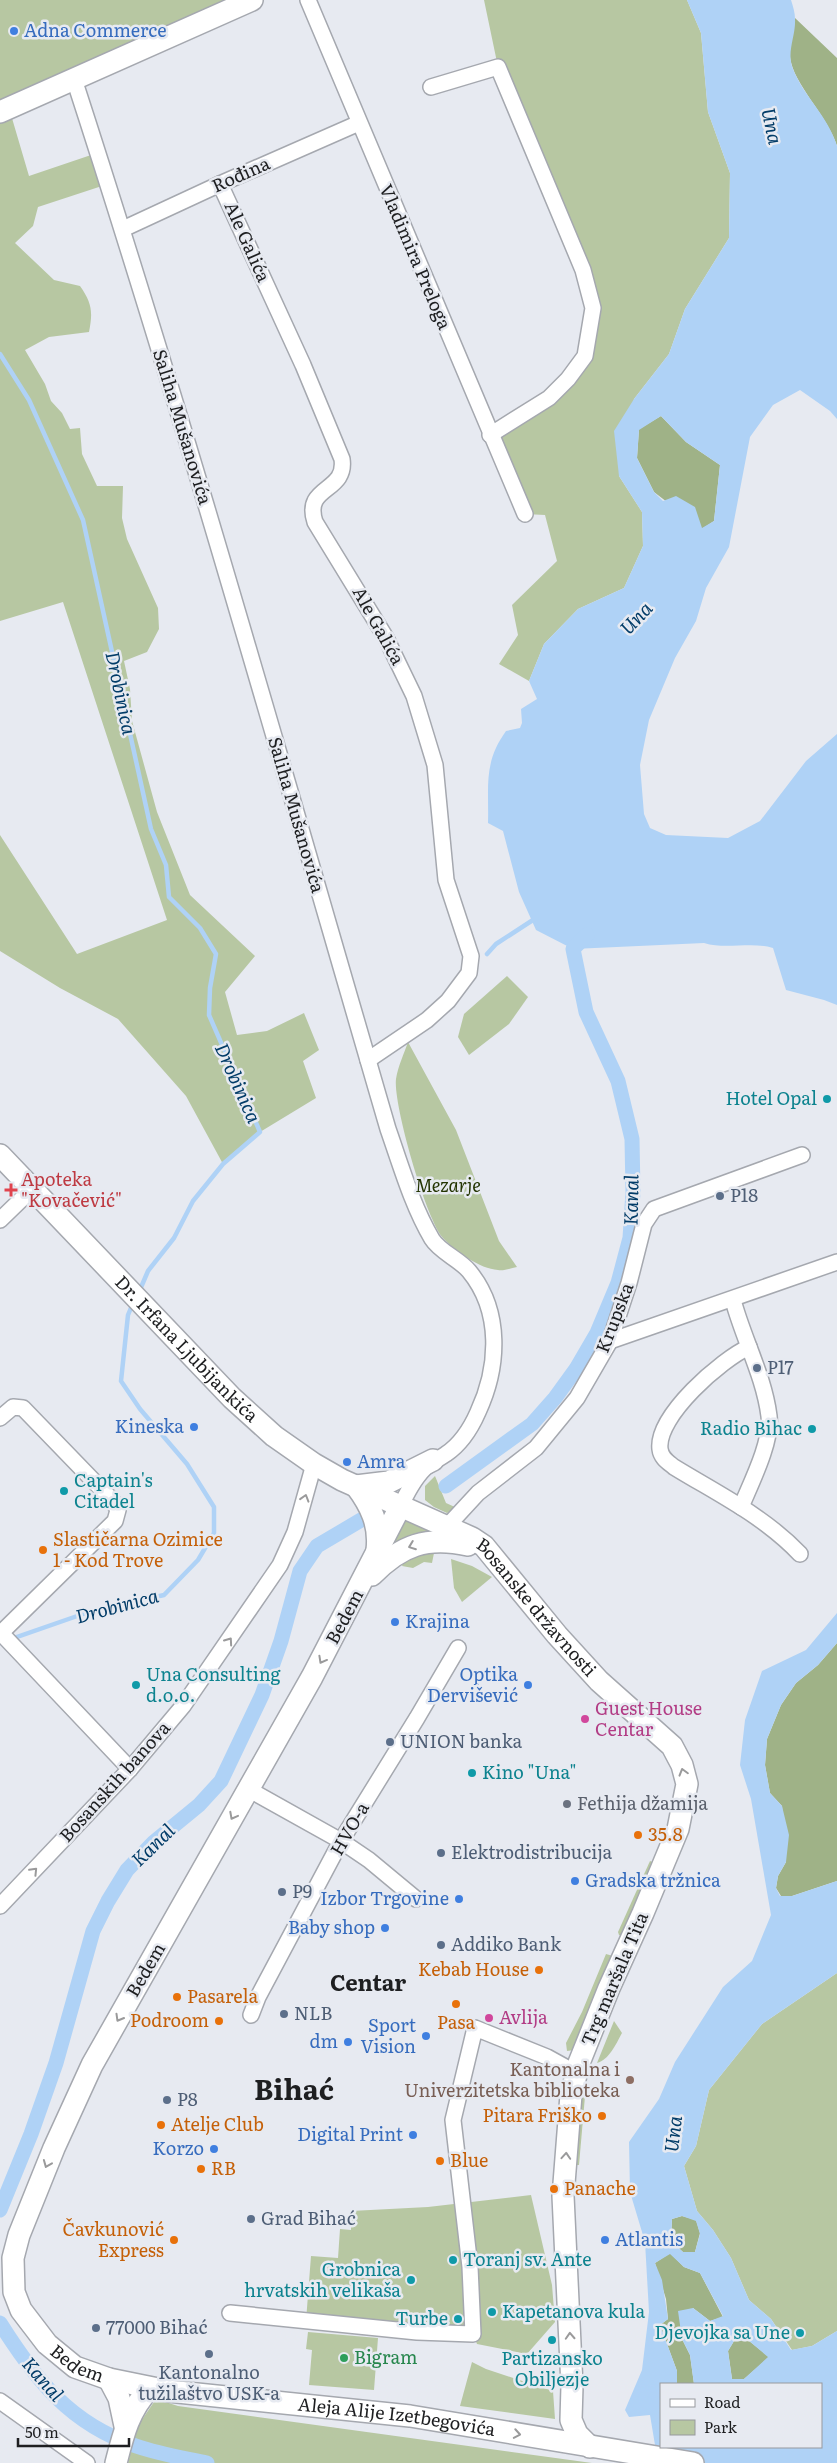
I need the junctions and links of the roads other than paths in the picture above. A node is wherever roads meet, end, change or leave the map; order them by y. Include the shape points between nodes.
1 (252, 0) edge
2 (308, 0) edge
3 (74, 79) junction
4 (431, 87) dead end
5 (0, 112) edge
6 (359, 123) junction
7 (220, 184) junction
8 (123, 229) junction
9 (490, 435) junction
10 (525, 514) dead end
11 (368, 1060) junction
12 (0, 1155) edge
13 (802, 1155) dead end
14 (32, 1189) junction
15 (0, 1220) edge
16 (837, 1262) edge
17 (732, 1300) junction
18 (610, 1341) junction
19 (749, 1347) junction
20 (0, 1418) edge
21 (434, 1460) junction
22 (314, 1464) junction
23 (356, 1486) junction
24 (400, 1507) junction
25 (741, 1507) junction
26 (441, 1533) junction
27 (800, 1554) dead end
28 (376, 1556) junction
29 (361, 1586) junction
30 (2, 1634) edge
31 (458, 1648) dead end
32 (658, 1731) joint
33 (130, 1769) junction
34 (248, 1789) junction
35 (341, 1841) junction
36 (416, 1899) dead end
37 (0, 1906) edge
38 (251, 2015) dead end
39 (576, 2073) junction
40 (230, 2313) dead end
41 (109, 2379) junction
42 (150, 2388) junction
43 (0, 2401) edge
44 (571, 2420) junction
45 (125, 2426) junction
46 (552, 2440) junction
47 (590, 2447) junction
48 (87, 2463) edge
49 (116, 2463) edge
50 (694, 2463) edge

1 - 3 main road
2 - 6 street, Vladimira Preloga
3 - 5 main road
3 - 8 street, Saliha Mušanovića
4 - 9 street via 498,67 583,270 593,308 585,356 568,379 549,398
6 - 7 street, Rođina
6 - 9 street, Vladimira Preloga
7 - 8 street, Rođina
7 - 11 street, Ale Galića via 342,459 338,481 316,496 312,514 386,638 414,696 435,765 446,880 471,956 469,973 448,1001 427,1020
8 - 11 street, Saliha Mušanovića
9 - 10 street, Vladimira Preloga
11 - 21 street, Saliha Mušanovića via 388,1129 433,1241 469,1270 482,1290 493,1329 491,1377 478,1412 456,1446
12 - 14 main road, Dr. Irfana Ljubijankića
13 - 18 street, Krupska via 654,1209 644,1224 630,1283
14 - 15 street
14 - 22 main road, Dr. Irfana Ljubijankića via 232,1398 274,1436
16 - 17 street
17 - 18 street
17 - 19 street
18 - 26 street, Krupska via 577,1398 536,1448 478,1493
19 - 25 street via 769,1418 764,1451
19 - 25 street via 734,1353 693,1388 674,1412 660,1449 664,1459 674,1467
20 - 30 street via 13,1407 23,1408 118,1510 115,1521
21 - 23 main road via 389,1482
21 - 24 street, Saliha Mušanovića via 416,1479
22 - 23 main road, Dr. Irfana Ljubijankića
33 -> 22 street, Bosanskih banova via 183,1706 280,1565 295,1532
23 - 24 main road, Dr. Irfana Ljubijankića
23 - 28 main road via 375,1517
24 - 26 main road, Bosanske državnosti
24 - 28 main road, Bedem
25 - 27 street via 782,1535
26 -> 29 main road via 386,1560
26 - 32 main road, Bosanske državnosti via 472,1538 492,1556 599,1681
28 - 29 main road, Bedem
29 -> 34 main road, Bedem
30 - 33 street
31 - 35 street, HVO-a
39 -> 32 main road, Trg maršala Tita via 608,1988 670,1850 686,1798 687,1784 682,1764
37 -> 33 street, Bosanskih banova
34 - 35 street
34 -> 41 main road, Bedem via 92,2065 47,2165 13,2258 14,2292 21,2310 46,2344 75,2367
35 - 36 street
35 - 38 street, HVO-a
39 - 40 street via 525,2046 475,2028 453,2120 470,2267 473,2334 417,2332
44 -> 39 main road, Trg maršala Tita via 563,2196 571,2095
41 - 42 main road, Bedem
41 - 45 main road via 119,2398
42 - 45 main road via 137,2403
42 -> 46 main road, Aleja Alije Izetbegovića via 410,2416
43 - 48 street
44 - 46 main road via 568,2427
44 - 47 main road via 577,2434
45 - 49 main road
46 - 47 main road, Aleja Alije Izetbegovića
47 - 50 main road, Aleja Alije Izetbegovića

